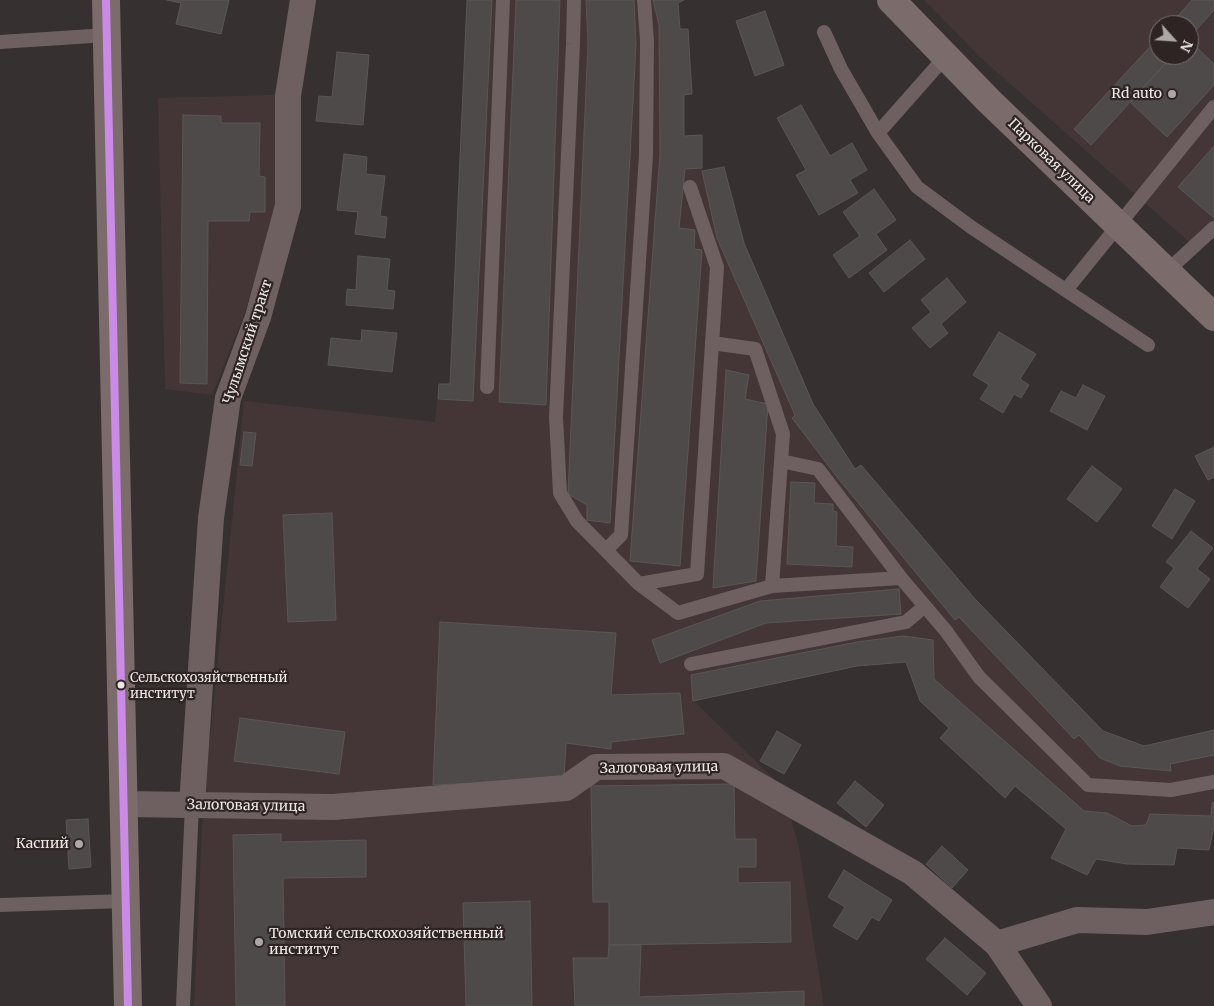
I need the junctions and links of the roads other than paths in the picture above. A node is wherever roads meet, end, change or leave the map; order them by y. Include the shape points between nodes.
1 (106, 0) edge
2 (303, 0) edge
3 (503, 0) edge
4 (574, 0) edge
5 (644, 0) edge
6 (891, 0) edge
7 (824, 32) dead end
8 (107, 35) junction
9 (0, 42) edge
10 (946, 56) junction
11 (1214, 108) edge
12 (878, 134) junction
13 (690, 187) dead end
14 (1118, 226) junction
15 (1214, 228) edge
16 (1166, 272) junction
17 (1066, 290) junction
18 (1214, 318) edge
19 (712, 343) junction
20 (1148, 345) dead end
21 (487, 387) dead end
22 (781, 461) junction
23 (606, 550) junction
24 (901, 578) junction
25 (639, 584) junction
26 (772, 586) junction
27 (925, 606) junction
28 (691, 664) dead end
29 (1214, 782) edge
30 (124, 804) junction
31 (192, 805) junction
32 (126, 901) junction
33 (0, 905) edge
34 (1214, 912) edge
35 (996, 944) junction
36 (128, 1006) edge
37 (183, 1006) edge
38 (1038, 1006) edge

1 - 8 main road
2 - 31 street, Чулымский тракт via 288,96 288,206 258,317 228,398 211,518
3 - 21 lane
4 - 23 lane via 556,417 560,493 577,521
5 - 23 lane via 646,155 621,536
6 - 10 main road, Парковая улица
7 - 12 lane
8 - 9 lane
8 - 30 main road
10 - 12 lane
10 - 14 main road, Парковая улица
11 - 14 lane
12 - 17 lane via 917,187
13 - 19 lane via 717,267
14 - 16 main road, Парковая улица
14 - 17 lane
15 - 16 lane
16 - 18 main road, Парковая улица
17 - 20 lane
19 - 22 lane via 755,349 783,434
19 - 25 lane via 697,574
22 - 24 lane via 818,469
22 - 26 lane
23 - 25 lane
24 - 26 lane
24 - 27 lane
25 - 26 lane via 678,613
27 - 28 lane via 906,622
27 - 29 lane via 978,677 1088,785 1171,790
30 - 31 street, Залоговая улица
30 - 32 main road
31 - 35 street, Залоговая улица via 333,807 408,802 566,788 596,767 724,766 913,873
31 - 37 lane
32 - 33 lane
32 - 36 main road
34 - 35 street via 1147,922 1077,920
35 - 38 street, Залоговая улица

